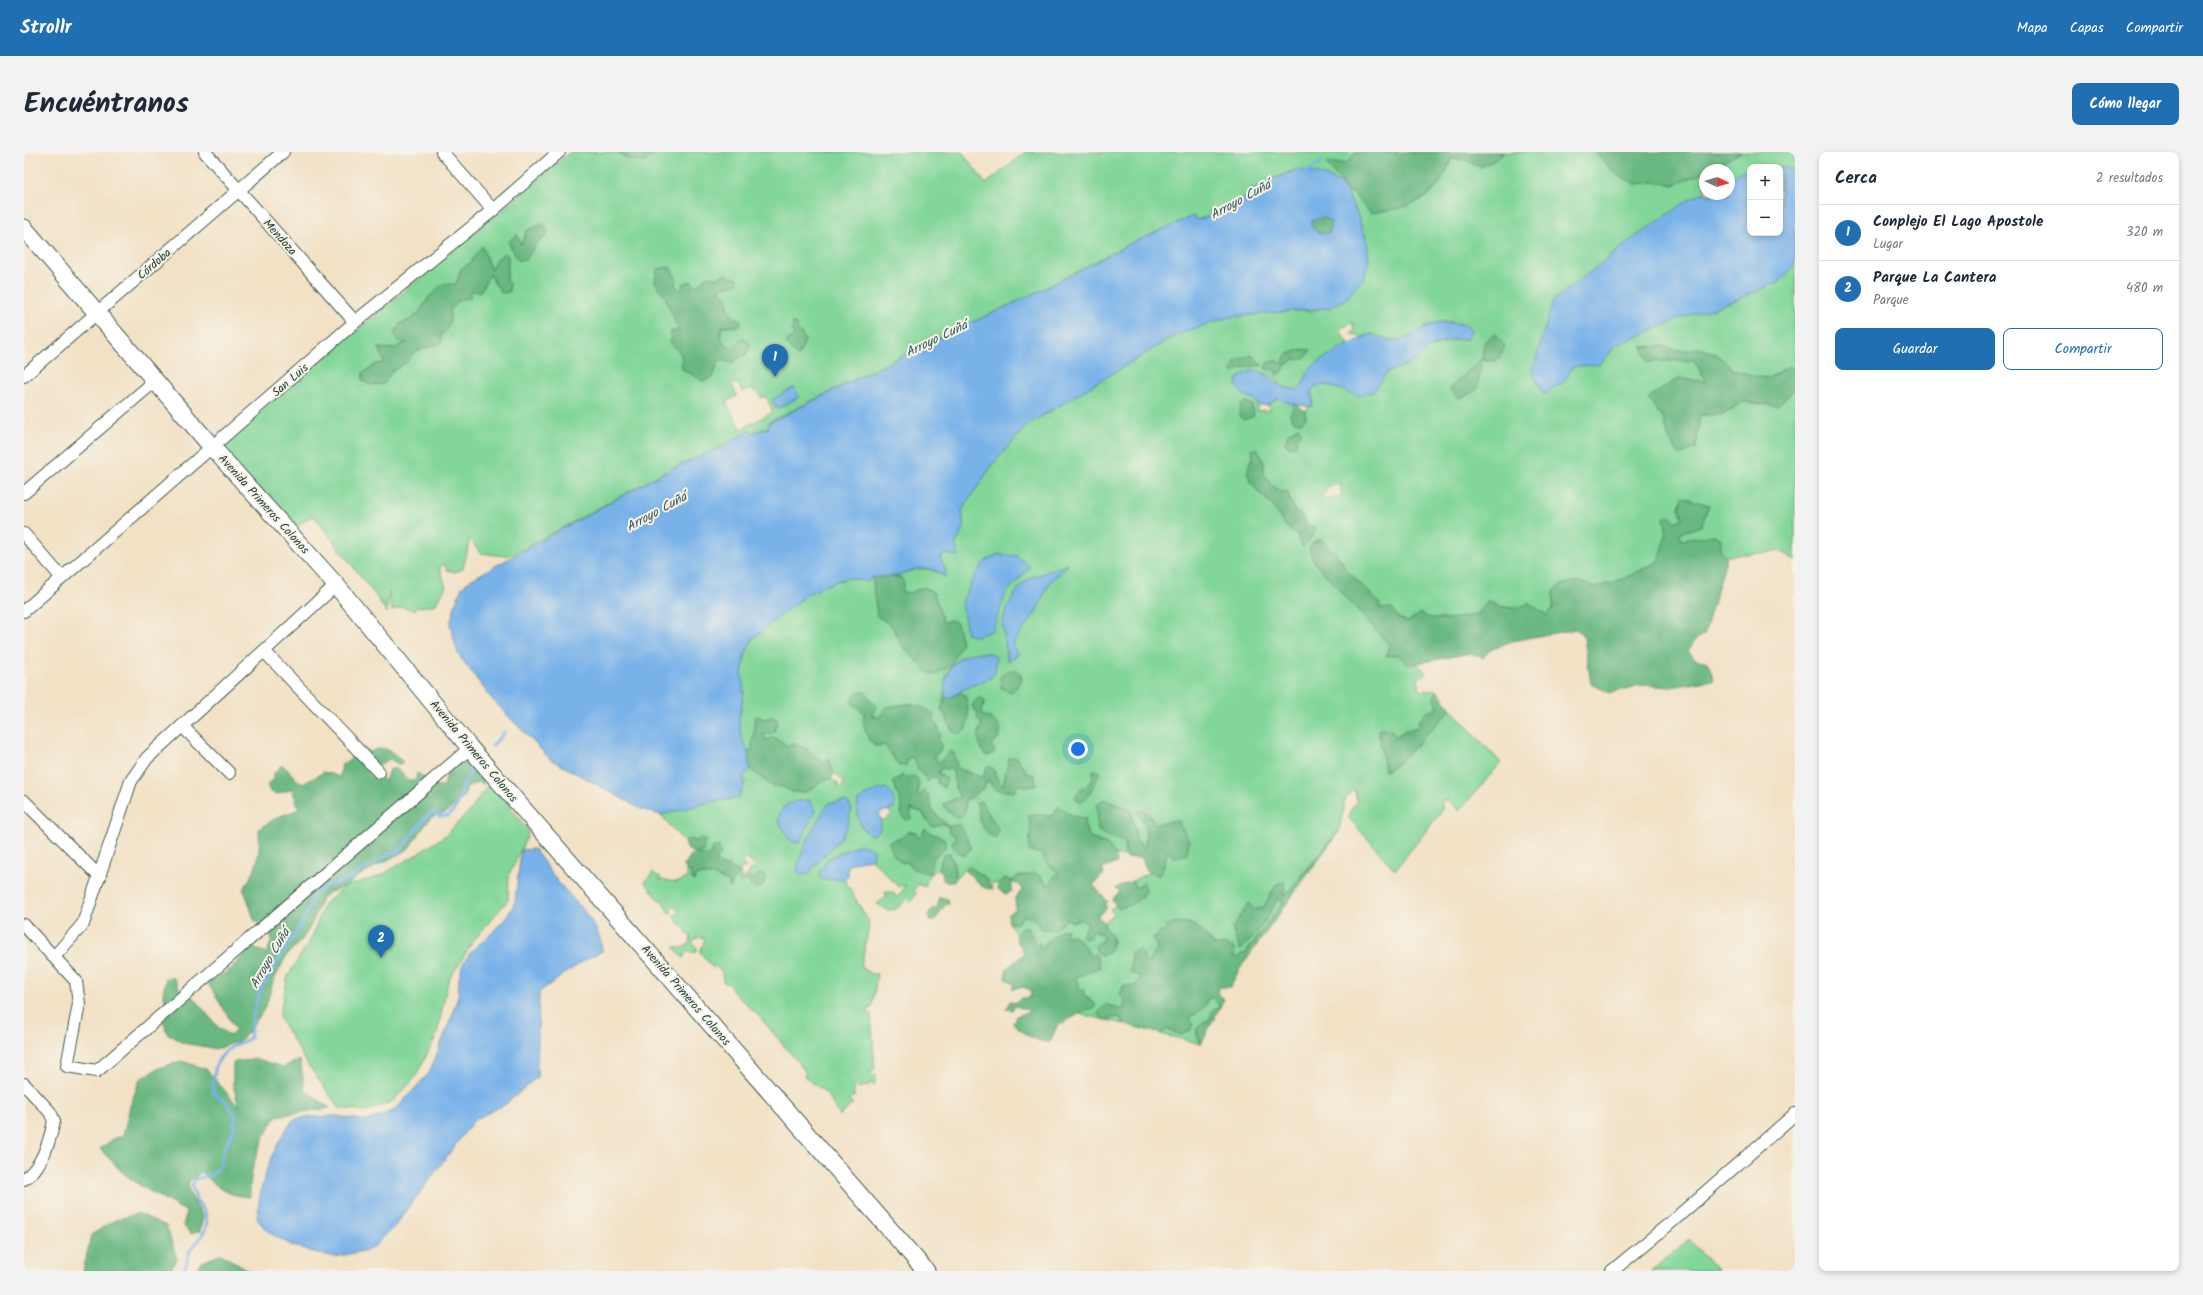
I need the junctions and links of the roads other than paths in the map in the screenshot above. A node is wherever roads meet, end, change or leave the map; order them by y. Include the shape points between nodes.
1 (205, 152) edge
2 (283, 152) edge
3 (442, 152) edge
4 (559, 152) edge
5 (239, 191) junction
6 (493, 210) junction
7 (24, 228) edge
8 (98, 313) junction
9 (355, 322) junction
10 (24, 376) edge
11 (155, 381) junction
12 (212, 447) junction
13 (24, 493) edge
14 (24, 534) edge
15 (62, 578) junction
16 (336, 585) junction
17 (24, 611) edge
18 (264, 651) junction
19 (182, 726) junction
20 (470, 748) junction
21 (379, 772) dead end
22 (229, 773) dead end
23 (24, 801) edge
24 (100, 877) junction
25 (24, 924) edge
26 (54, 957) junction
27 (24, 1084) edge
28 (1795, 1114) edge
29 (24, 1179) edge
30 (926, 1271) edge
31 (1612, 1271) edge

1 - 5 street, Mendoza
2 - 5 street, Córdoba
3 - 6 street
4 - 6 street, San Luis
5 - 8 street, Córdoba
5 - 9 street, Mendoza
6 - 9 street, San Luis
7 - 8 street, Avenida Primeros Colonos
8 - 10 street, Córdoba
8 - 11 street, Avenida Primeros Colonos
9 - 12 street, San Luis
11 - 12 street, Avenida Primeros Colonos
11 - 13 street
12 - 15 street, San Luis
12 - 16 street, Avenida Primeros Colonos
14 - 15 street
15 - 17 street, San Luis
16 - 18 street
16 - 20 street, Avenida Primeros Colonos
18 - 19 street
18 - 21 street
19 - 22 street
19 - 24 street via 147,758 131,781
20 - 26 street via 97,1071 67,1066 79,1004 76,981
20 - 30 street, Avenida Primeros Colonos
23 - 24 street
24 - 26 street via 83,924
25 - 26 street
27 - 29 street via 50,1112 54,1121 40,1160
28 - 31 street

